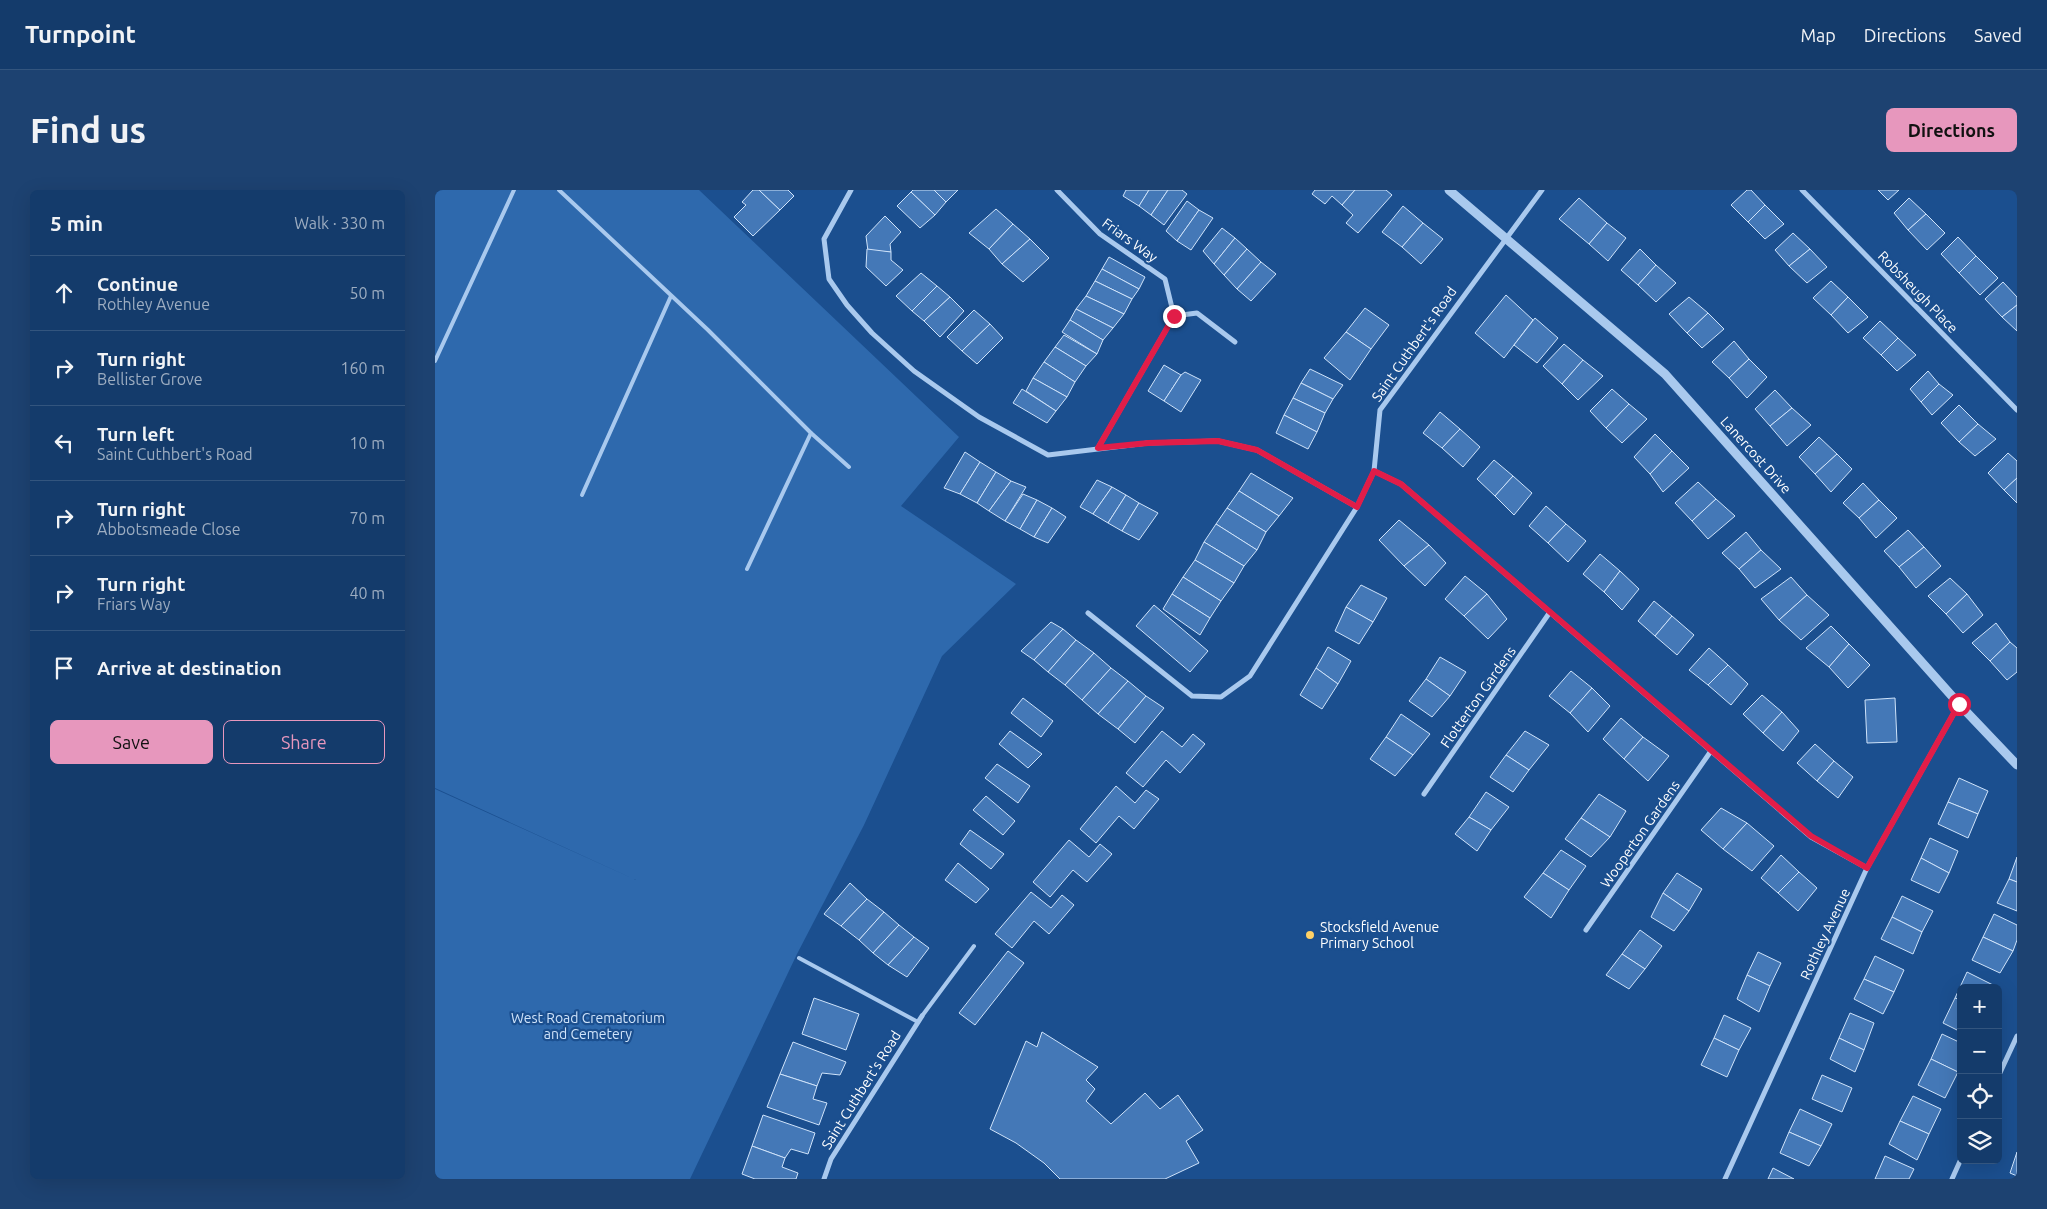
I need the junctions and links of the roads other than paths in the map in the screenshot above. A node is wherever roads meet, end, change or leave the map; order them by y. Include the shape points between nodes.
1 (514, 190) edge
2 (559, 190) edge
3 (851, 190) edge
4 (1057, 190) edge
5 (1449, 190) edge
6 (1542, 190) edge
7 (1802, 190) edge
8 (1505, 238) junction
9 (671, 296) junction
10 (1174, 316) junction
11 (1235, 342) dead end
12 (435, 361) edge
13 (2017, 410) edge
14 (811, 432) junction
15 (1098, 448) junction
16 (849, 467) dead end
17 (1374, 471) junction
18 (582, 495) dead end
19 (1357, 507) junction
20 (747, 569) dead end
21 (1550, 612) junction
22 (1088, 613) dead end
23 (1959, 704) junction
24 (1711, 751) junction
25 (2017, 765) edge
26 (1424, 794) dead end
27 (1867, 868) junction
28 (1586, 930) dead end
29 (974, 946) dead end
30 (799, 958) dead end
31 (922, 1016) joint
32 (918, 1022) junction
33 (2017, 1036) edge
34 (1999, 1074) edge
35 (1959, 1164) edge
36 (824, 1179) edge
37 (1725, 1179) edge
38 (1952, 1179) edge

1 - 12 lane
2 - 9 lane
3 - 15 street via 824,239 829,279 847,305 879,339 914,371 979,417 1048,455
4 - 10 street, Friars Way via 1100,234 1165,279
5 - 8 street, Lanercost Drive
6 - 8 street, Saint Cuthbert's Road
7 - 13 street, Robsheugh Place
8 - 17 street, Saint Cuthbert's Road via 1380,410
8 - 23 street, Lanercost Drive via 1665,374
9 - 14 lane
9 - 18 lane
10 - 11 street via 1197,313
10 - 15 street
14 - 16 lane
14 - 20 lane
15 - 19 street via 1218,441 1257,450
17 - 19 street, Saint Cuthbert's Road
17 - 21 street via 1401,484
19 - 22 street, Saint Cuthbert's Road via 1250,676 1221,697 1192,696
21 - 24 street
21 - 26 street, Flotterton Gardens
23 - 25 street, Lanercost Drive
23 - 27 street, Rothley Avenue
24 - 27 street via 1811,836
24 - 28 street, Wooperton Gardens
27 - 37 street, Rothley Avenue
29 - 31 lane
30 - 32 lane
31 - 32 street, Saint Cuthbert's Road
32 - 36 street, Saint Cuthbert's Road via 831,1159
33 - 34 street
35 - 38 street

